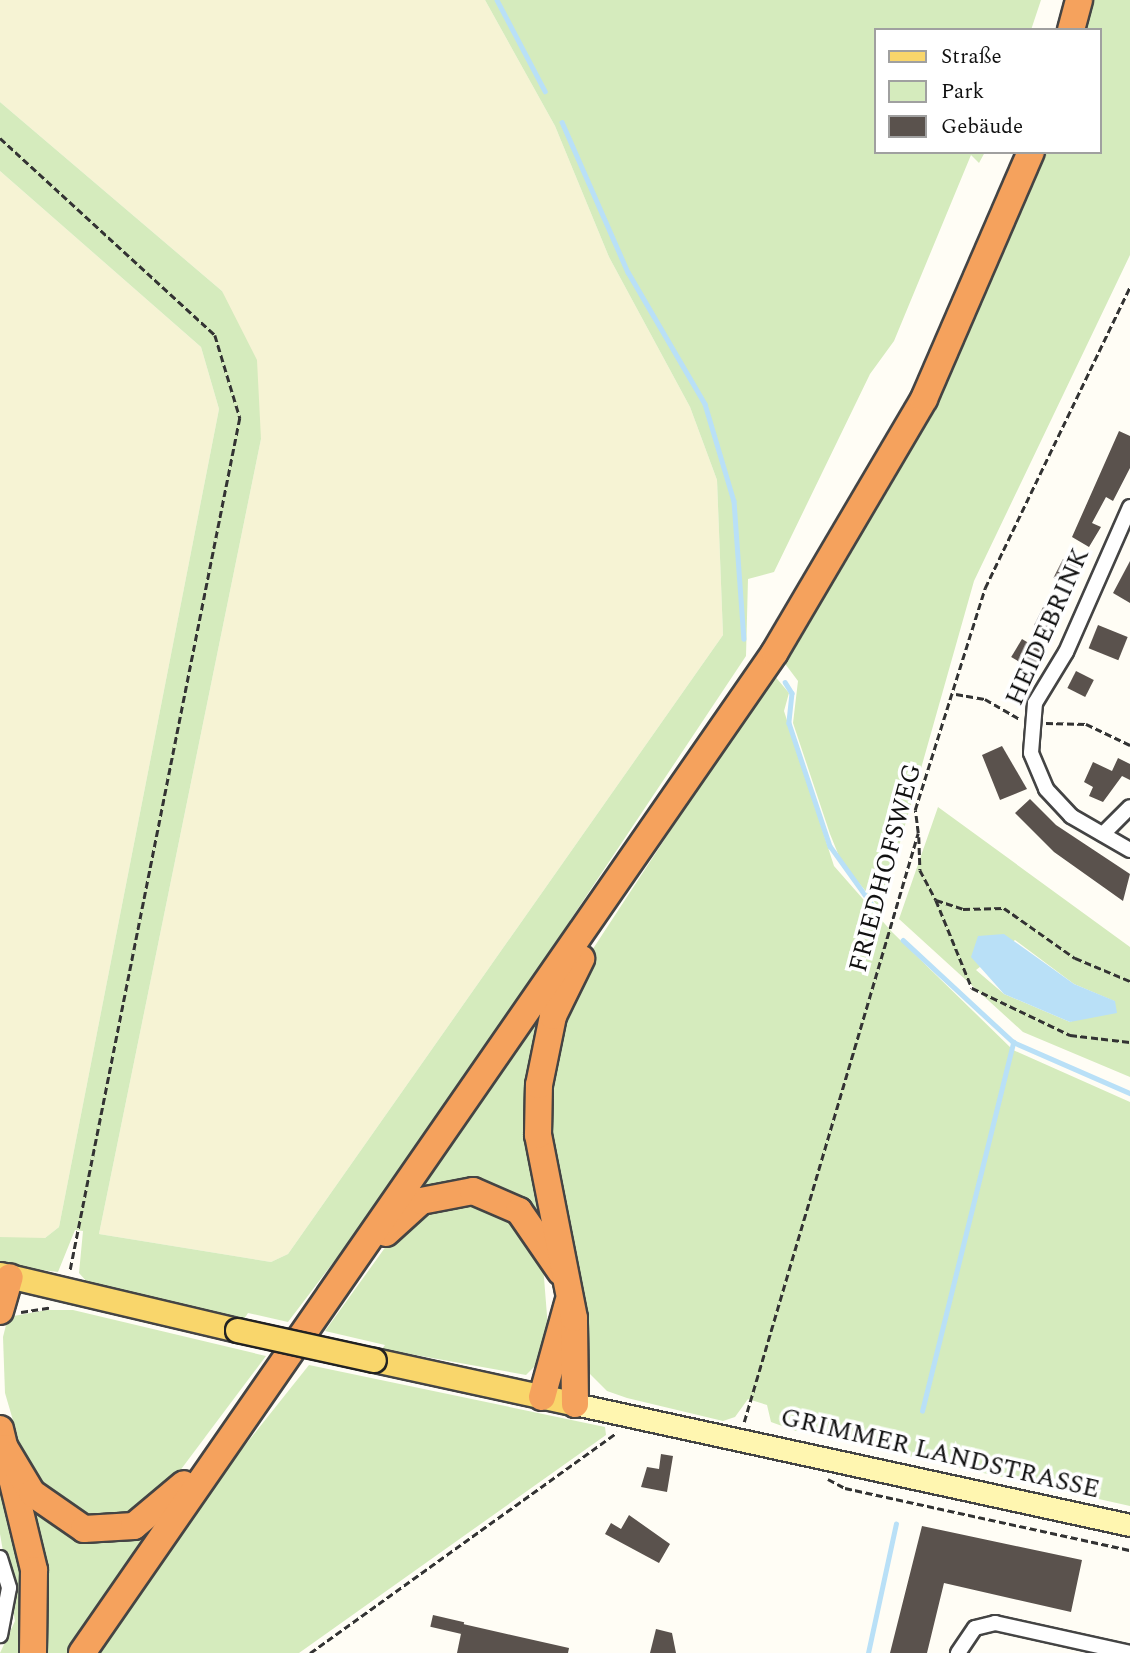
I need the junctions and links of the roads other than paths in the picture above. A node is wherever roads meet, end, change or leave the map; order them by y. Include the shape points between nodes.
1 (1079, 0) edge
2 (1071, 28) edge
3 (1030, 154) edge
4 (1130, 507) edge
5 (1130, 807) edge
6 (1103, 834) junction
7 (1130, 850) edge
8 (633, 860) junction
9 (562, 1274) junction
10 (5, 1275) edge
11 (326, 1299) junction
12 (568, 1303) junction
13 (0, 1311) edge
14 (542, 1397) junction
15 (575, 1404) junction
16 (249, 1412) junction
17 (3, 1439) edge
18 (1130, 1525) edge
19 (0, 1558) edge
20 (0, 1635) edge
21 (33, 1653) edge
22 (82, 1653) edge
23 (958, 1653) edge
24 (1130, 1653) edge

1 - 2 highway
3 - 8 highway via 924,399 879,482 769,661
4 - 6 street, HEIDEBRINK via 1031,721 1031,753 1046,789 1071,816
5 - 6 street
6 - 7 street, HEIDEBRINK
8 - 9 highway via 627,890 553,1016 539,1086 538,1135 561,1236
8 - 11 highway
9 - 11 highway via 519,1211 491,1195 454,1191 405,1214
9 - 12 highway
10 - 13 highway
10 - 14 main road, bridge
11 - 16 highway
12 - 14 highway
12 - 15 highway via 574,1318
14 - 15 main road
15 - 18 main road, GRIMMER LANDSTRASSE
16 - 17 highway via 163,1507 134,1526 108,1532 57,1516 32,1493
16 - 22 highway
17 - 21 highway via 34,1570
19 - 20 street via 9,1588
23 - 24 street via 975,1628 995,1623

